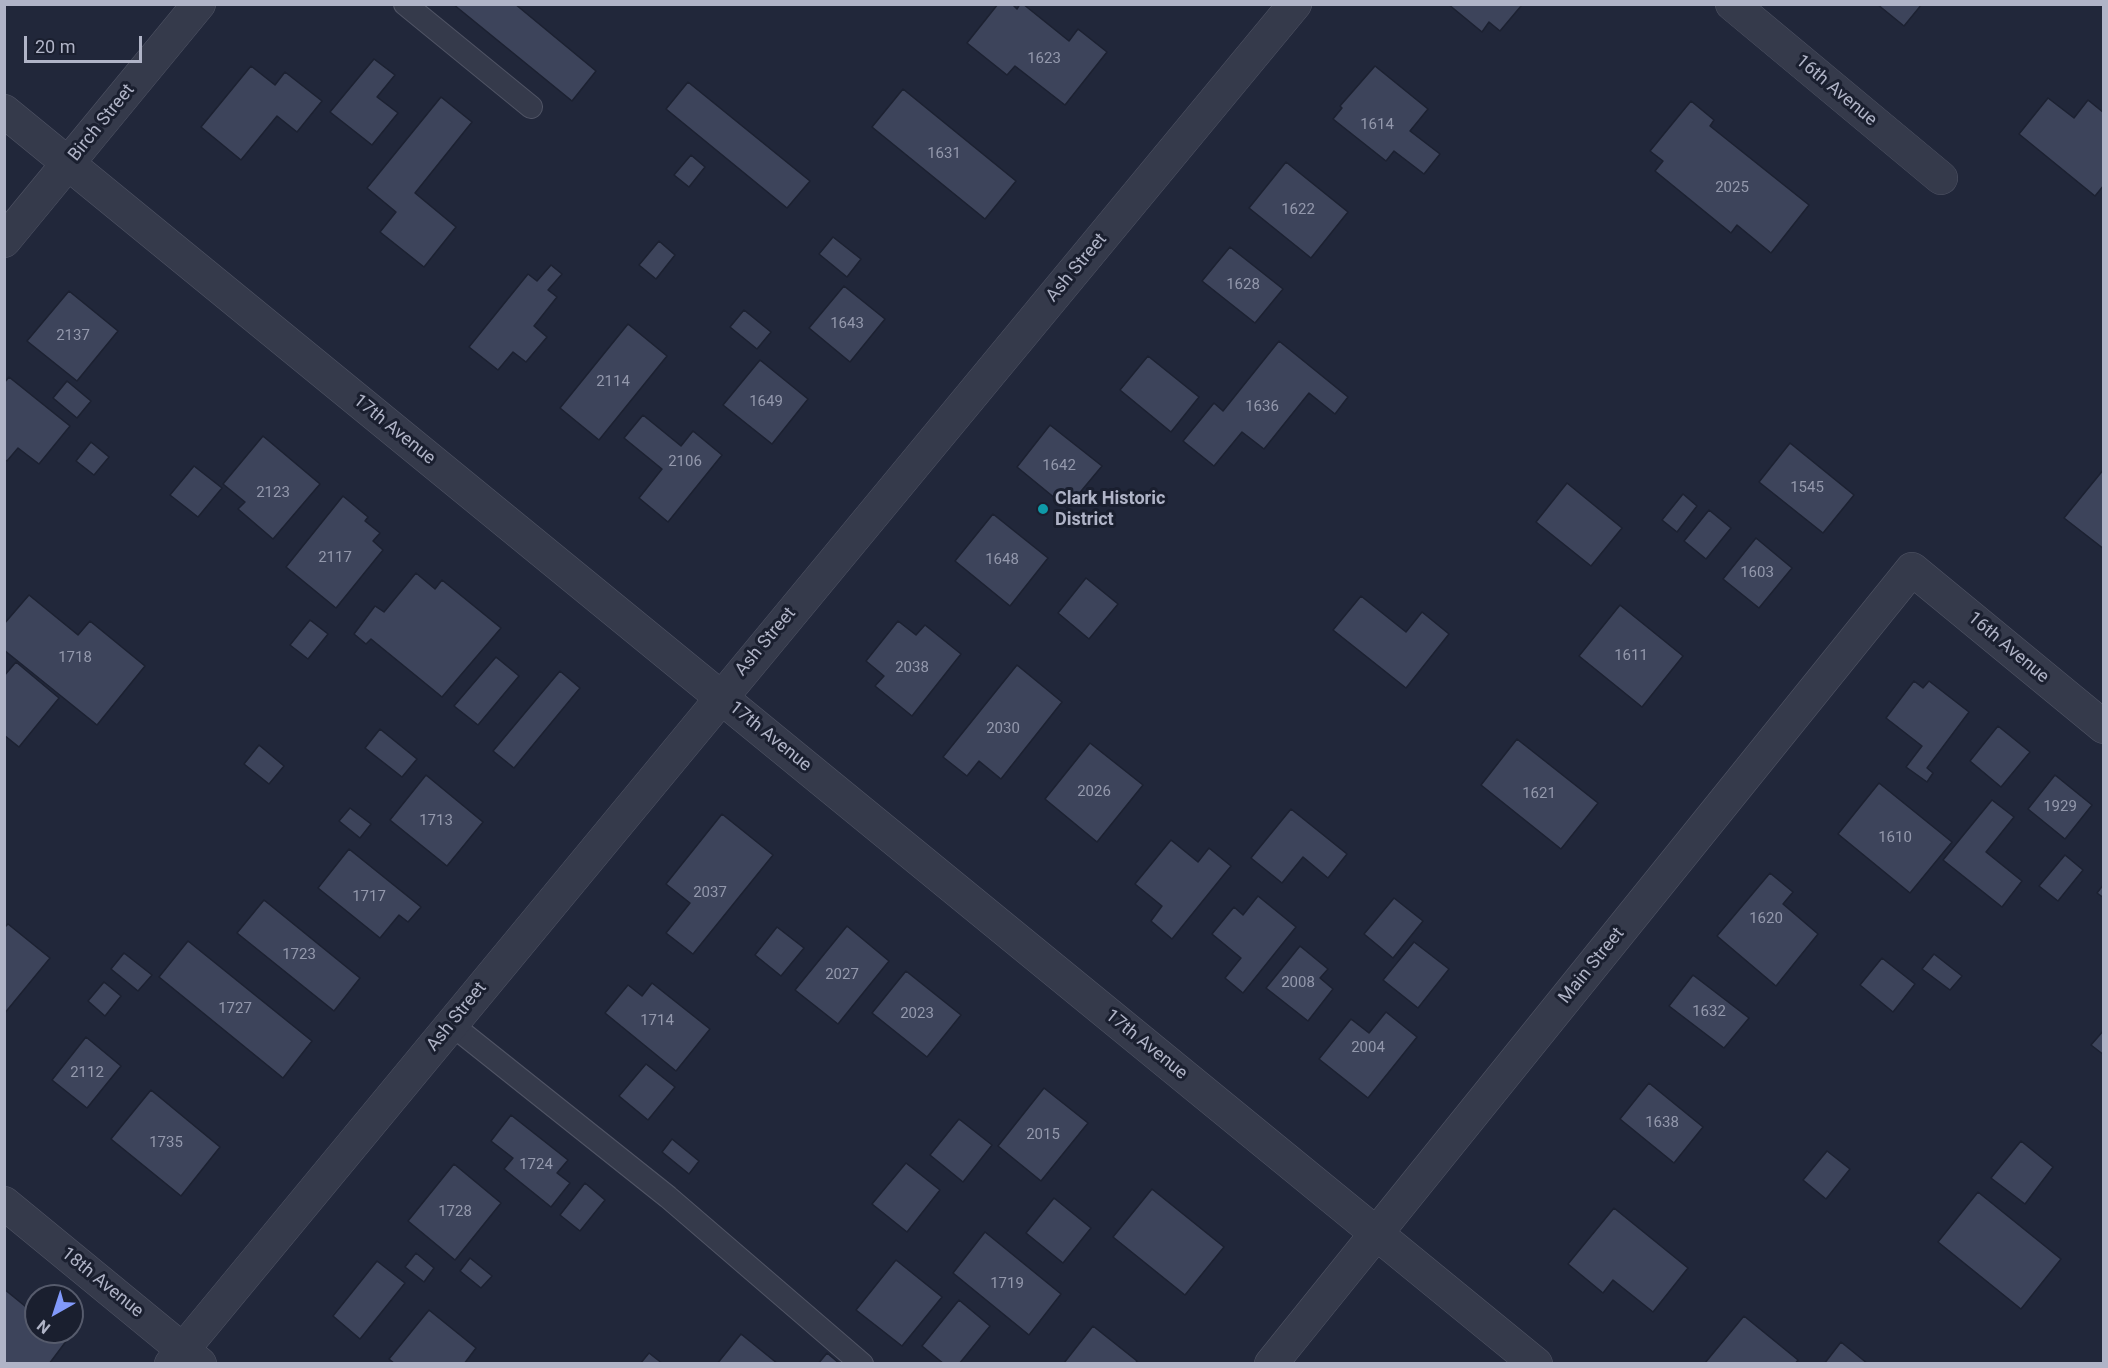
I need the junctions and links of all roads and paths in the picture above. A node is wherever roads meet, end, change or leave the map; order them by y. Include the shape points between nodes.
1 (198, 4) edge
2 (405, 4) edge
3 (1294, 4) edge
4 (1732, 4) edge
5 (531, 107) dead end
6 (4, 111) edge
7 (69, 164) junction
8 (1941, 178) dead end
9 (4, 241) edge
10 (1912, 569) joint
11 (721, 697) junction
12 (2103, 727) edge
13 (451, 1024) junction
14 (4, 1203) edge
15 (1377, 1233) junction
16 (185, 1359) edge
17 (862, 1364) edge
18 (1271, 1364) edge
19 (1536, 1364) edge

1 - 7 street, Birch Street
2 - 5 lane
3 - 11 street, Ash Street
4 - 8 street, 16th Avenue
6 - 7 street, 17th Avenue
7 - 9 street, Birch Street
7 - 11 street, 17th Avenue
10 - 12 street, 16th Avenue
10 - 15 street, Main Street
11 - 13 street, Ash Street
11 - 15 street, 17th Avenue
13 - 16 street, Ash Street
13 - 17 lane via 668,1197
14 - 16 street, 18th Avenue
15 - 18 street, Main Street
15 - 19 street, 17th Avenue

